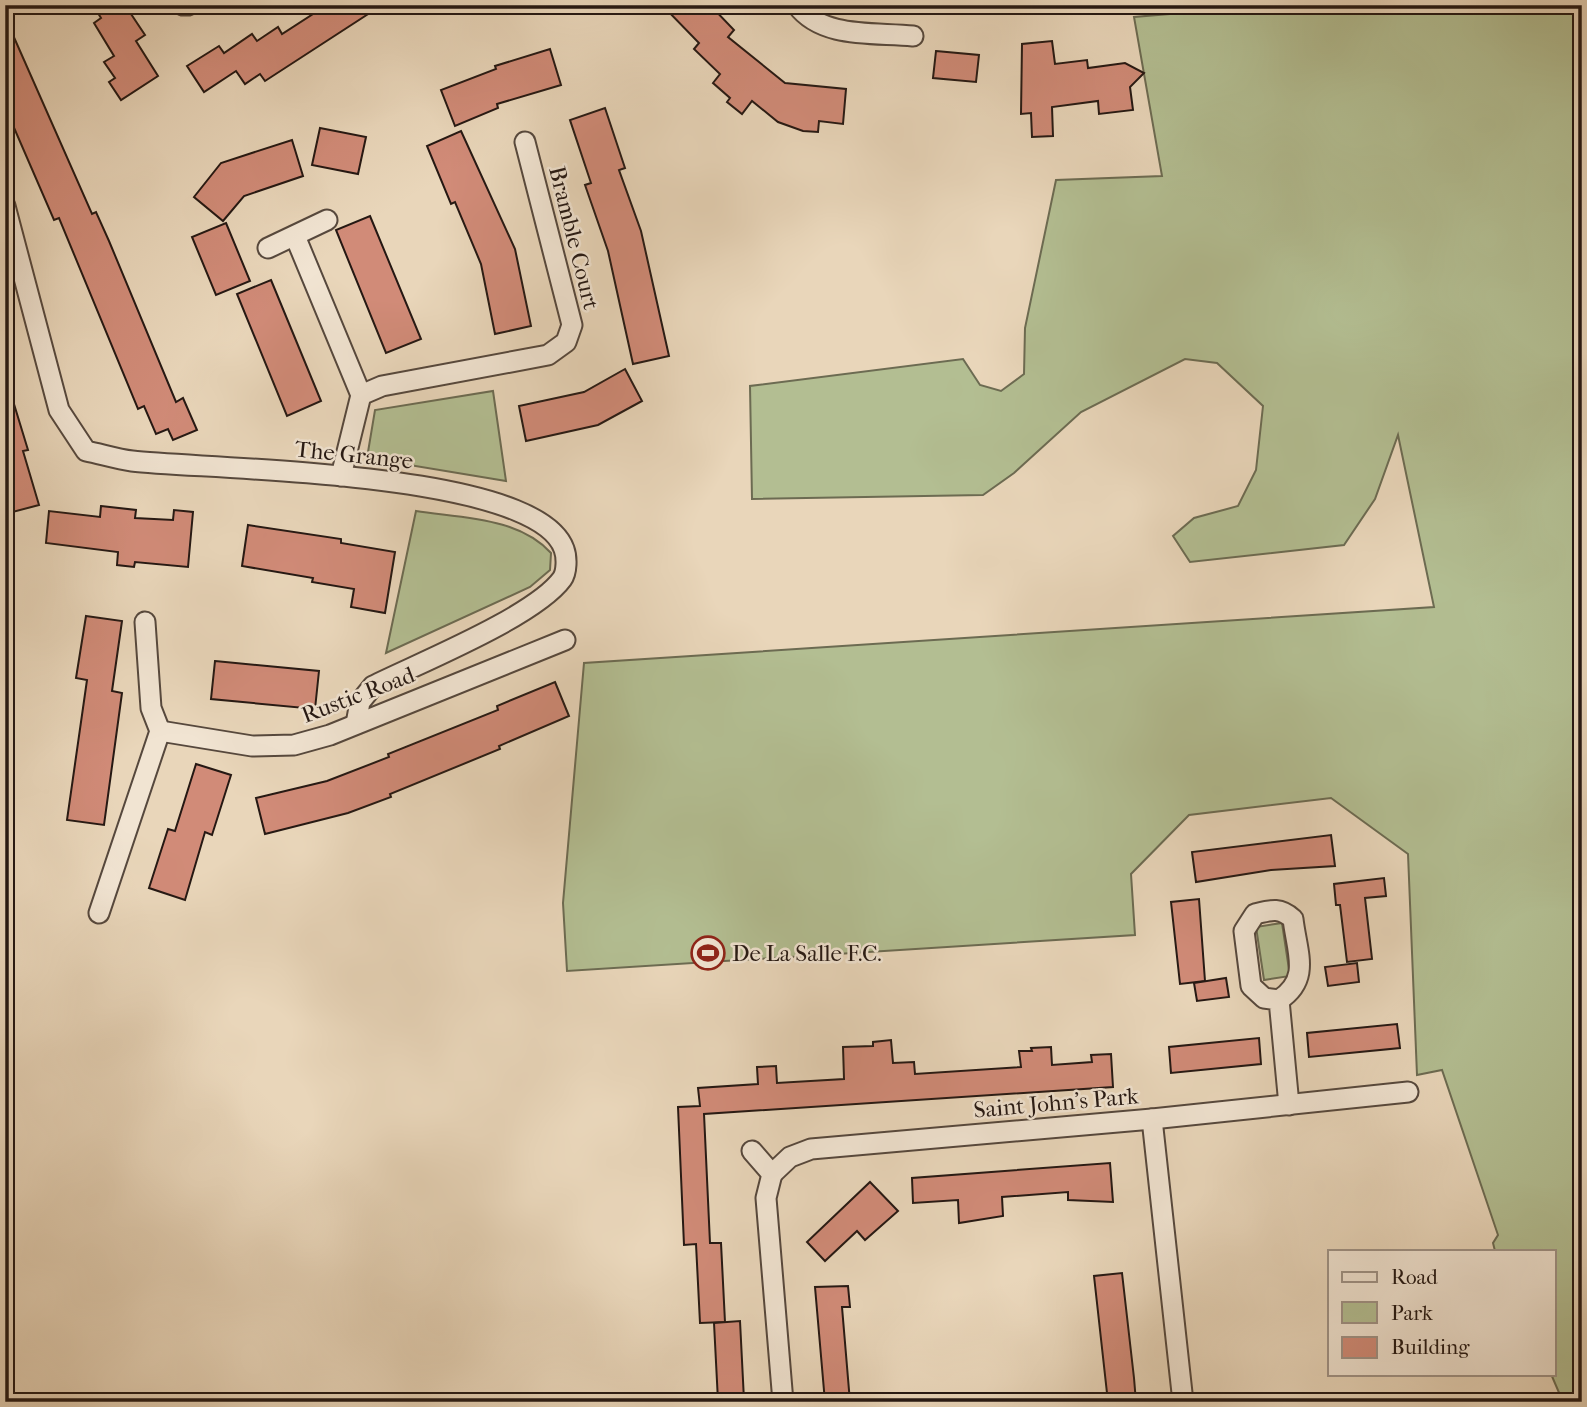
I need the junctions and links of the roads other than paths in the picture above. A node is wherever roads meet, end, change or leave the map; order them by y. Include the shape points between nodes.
1 (797, 5) edge
2 (913, 36) dead end
3 (525, 142) dead end
4 (5, 206) edge
5 (327, 220) dead end
6 (295, 236) junction
7 (268, 248) dead end
8 (361, 395) junction
9 (341, 476) junction
10 (145, 622) dead end
11 (565, 640) dead end
12 (356, 724) junction
13 (160, 731) junction
14 (99, 913) dead end
15 (1279, 1000) dead end
16 (1408, 1092) dead end
17 (1289, 1105) junction
18 (1152, 1119) junction
19 (752, 1151) dead end
20 (772, 1174) junction
21 (783, 1402) edge
22 (1183, 1402) edge

1 - 2 street via 821,25
3 - 8 street, Bramble Court via 572,325 566,342 548,355 382,386
4 - 9 street, The Grange via 59,410 86,451 131,460
5 - 6 street
6 - 7 street
6 - 8 street
8 - 9 street
9 - 12 street, The Grange via 439,489 506,506 550,528 567,556 564,577 538,603 373,686 360,702
10 - 13 street via 151,708
11 - 12 street, Rustic Road
12 - 13 street, Rustic Road via 294,746 252,746
13 - 14 street
15 - 17 street
16 - 17 street
17 - 18 street
18 - 20 street, Saint John's Park via 811,1149 790,1157
18 - 22 street, Saint John's Park
19 - 20 street
20 - 21 street via 766,1198

